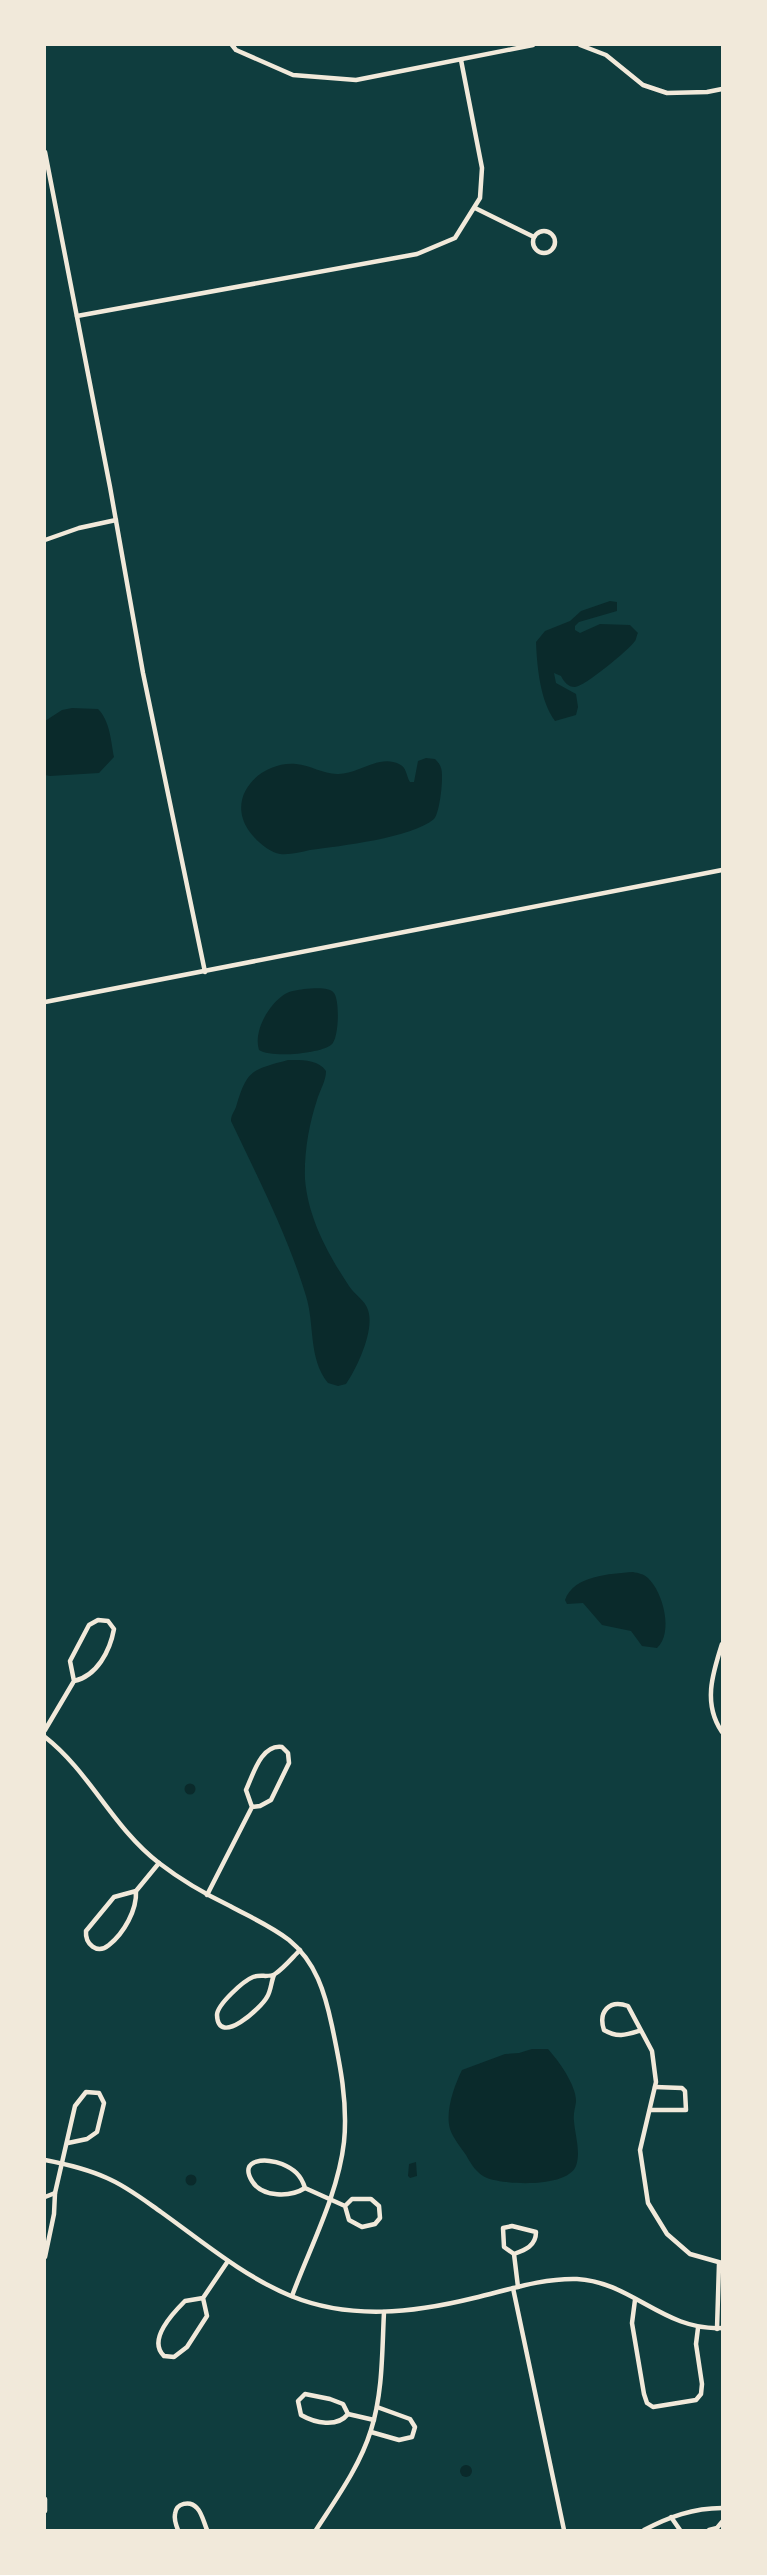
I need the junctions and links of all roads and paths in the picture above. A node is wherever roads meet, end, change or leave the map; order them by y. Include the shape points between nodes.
1 (232, 45) edge
2 (533, 45) edge
3 (580, 45) edge
4 (461, 60) junction
5 (722, 89) edge
6 (45, 152) edge
7 (475, 208) junction
8 (534, 237) junction
9 (77, 316) junction
10 (116, 520) junction
11 (45, 540) edge
12 (722, 870) edge
13 (205, 972) junction
14 (45, 1002) edge
15 (722, 1644) edge
16 (74, 1681) junction
17 (45, 1730) edge
18 (722, 1732) edge
19 (45, 1738) edge
20 (252, 1807) junction
21 (159, 1863) junction
22 (136, 1891) junction
23 (207, 1895) junction
24 (300, 1950) junction
25 (274, 1975) junction
26 (639, 2031) junction
27 (655, 2087) junction
28 (650, 2110) junction
29 (68, 2143) junction
30 (45, 2160) edge
31 (63, 2163) junction
32 (304, 2188) junction
33 (55, 2193) junction
34 (45, 2197) edge
35 (329, 2198) junction
36 (345, 2206) junction
37 (514, 2254) junction
38 (45, 2257) edge
39 (228, 2262) junction
40 (720, 2263) edge
41 (518, 2287) junction
42 (513, 2288) junction
43 (292, 2296) junction
44 (203, 2298) junction
45 (635, 2300) junction
46 (384, 2312) junction
47 (698, 2328) junction
48 (719, 2328) edge
49 (377, 2407) junction
50 (348, 2414) junction
51 (374, 2420) junction
52 (371, 2432) junction
53 (45, 2499) edge
54 (722, 2508) edge
55 (45, 2510) edge
56 (671, 2517) junction
57 (722, 2522) edge
58 (178, 2530) edge
59 (207, 2530) edge
60 (316, 2530) edge
61 (564, 2530) edge
62 (644, 2530) edge
63 (680, 2530) edge
64 (709, 2530) edge

1 - 4 street via 236,50 293,75 356,80
2 - 4 street
3 - 5 street via 606,56 643,85 667,93
4 - 7 street via 482,168 480,198
6 - 9 street
7 - 8 street
7 - 9 street via 455,238 417,254
8 - 8 street via 533,245 540,252 553,248 554,238 549,232 542,231
9 - 10 street
10 - 11 street
10 - 13 street via 143,673
12 - 13 street
13 - 14 street
15 - 18 street via 710,1694 714,1718
16 - 16 street via 88,1677 97,1667 113,1636 114,1629 108,1621 98,1620 89,1625 70,1661
16 - 17 street
19 - 21 street via 67,1756 128,1834
20 - 20 street via 271,1800 289,1763 288,1753 282,1747 266,1751 246,1790
20 - 23 street
21 - 22 street
21 - 23 street
22 - 22 street via 119,1895 108,1903 86,1931 90,1945 102,1948 109,1945 133,1914
23 - 24 street via 268,1926
24 - 25 street
24 - 35 street via 315,1971 326,1996 344,2096 344,2144
25 - 25 street via 254,1977 225,2000 217,2012 222,2025 238,2025 264,2002
26 - 26 street via 628,2006 620,2003 610,2005 602,2012 604,2030 612,2035 624,2036
26 - 27 street via 652,2051
27 - 28 street
27 - 28 street via 682,2088 686,2110
28 - 40 street via 640,2150 648,2203 666,2234 690,2254
29 - 29 street via 91,2137 97,2132 104,2103 99,2094 86,2092 77,2100
29 - 31 street
30 - 31 street
31 - 33 street
31 - 39 street via 100,2175 132,2192
32 - 32 street via 294,2169 272,2160 261,2159 250,2167 252,2182 262,2190 288,2195
32 - 35 street
33 - 34 street
33 - 38 street
35 - 36 street
35 - 43 street
36 - 36 street via 349,2220 362,2227 375,2224 380,2218 379,2206 371,2199 352,2199
37 - 37 street via 529,2247 536,2238 536,2232 512,2226 503,2228 504,2246
37 - 41 street
39 - 43 street
39 - 44 street
40 - 48 street
41 - 42 street
41 - 45 street via 554,2280 585,2280 611,2287
42 - 46 street via 430,2307
42 - 61 street
43 - 46 street via 334,2309
44 - 44 street via 185,2301 166,2326 158,2338 158,2346 164,2356 174,2357 187,2347 207,2316
45 - 47 street via 673,2320
45 - 47 street via 634,2338 644,2394 653,2407 696,2400 701,2394 696,2344
46 - 49 street
47 - 48 street
49 - 51 street
49 - 52 street via 410,2418 415,2427 414,2433 407,2440
50 - 50 street via 344,2404 330,2399 306,2394 298,2401 301,2415 310,2419 334,2423 344,2420
50 - 51 street
51 - 52 street
52 - 60 street via 348,2481
53 - 55 street
54 - 56 street via 702,2508
56 - 62 street
56 - 63 street
57 - 64 street
58 - 59 street via 177,2508 190,2504 199,2509

